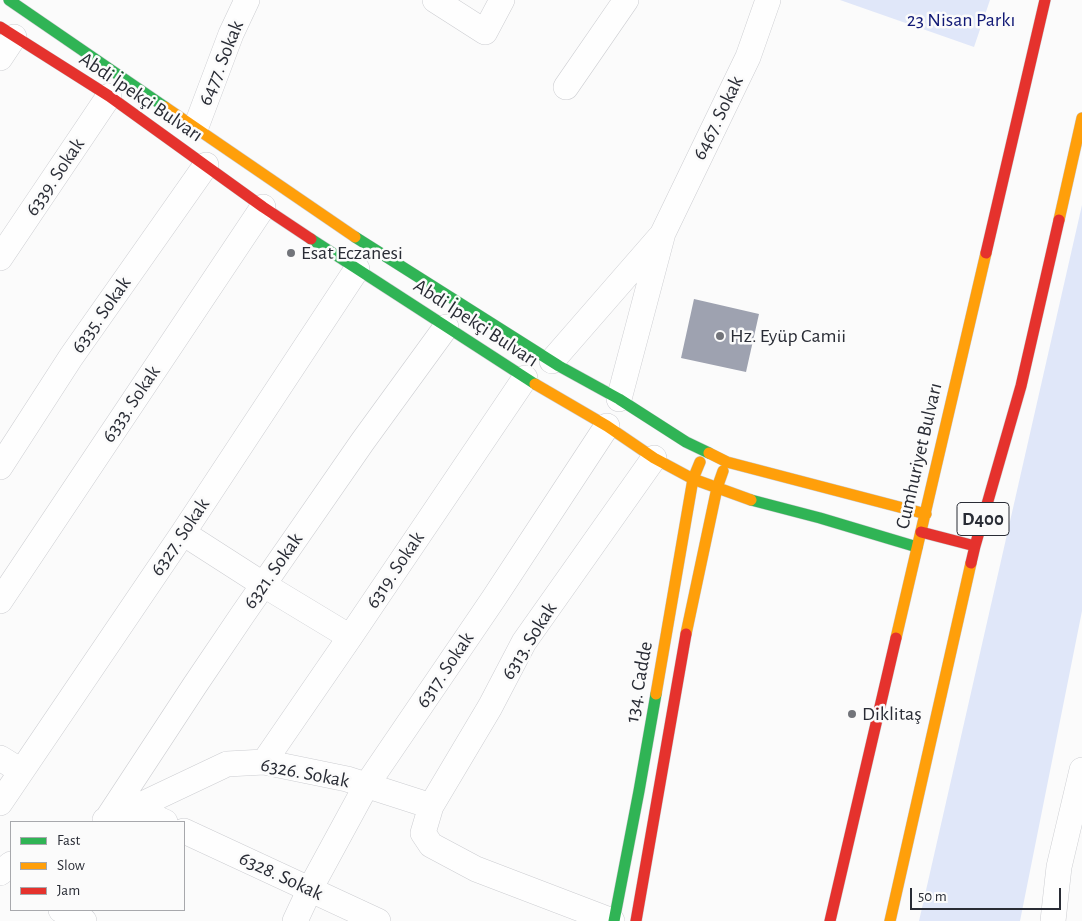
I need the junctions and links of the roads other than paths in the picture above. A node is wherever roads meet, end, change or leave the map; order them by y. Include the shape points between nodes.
1 (9, 0) edge
2 (247, 0) edge
3 (435, 0) edge
4 (502, 0) edge
5 (626, 0) edge
6 (768, 0) edge
7 (1044, 0) edge
8 (7, 32) edge
9 (0, 58) edge
10 (566, 87) dead end
11 (109, 96) junction
12 (1082, 118) edge
13 (196, 127) junction
14 (206, 165) junction
15 (263, 207) junction
16 (663, 234) junction
17 (0, 258) edge
18 (357, 269) junction
19 (446, 327) junction
20 (552, 361) junction
21 (525, 378) junction
22 (619, 399) junction
23 (607, 426) junction
24 (704, 451) junction
25 (654, 458) junction
26 (727, 462) junction
27 (0, 467) edge
28 (693, 478) junction
29 (717, 488) junction
30 (926, 514) junction
31 (921, 532) junction
32 (183, 533) junction
33 (916, 546) junction
34 (976, 546) junction
35 (264, 585) junction
36 (0, 601) edge
37 (350, 637) junction
38 (0, 758) edge
39 (264, 762) junction
40 (1082, 770) edge
41 (21, 771) junction
42 (366, 786) junction
43 (0, 802) edge
44 (431, 806) junction
45 (134, 808) junction
46 (102, 821) edge
47 (163, 821) edge
48 (185, 831) edge
49 (10, 865) edge
50 (0, 873) edge
51 (310, 889) junction
52 (63, 911) edge
53 (84, 921) edge
54 (295, 921) edge
55 (378, 921) edge
56 (613, 921) edge
57 (636, 921) edge
58 (830, 921) edge
59 (890, 921) edge
60 (1053, 921) edge

1 - 13 main road, Abdi İpekçi Bulvarı
2 - 13 street, 6477. Sokak
3 - 4 street via 485,32
5 - 10 street
6 - 16 street, 6467. Sokak via 748,57
7 - 30 main road, Cumhuriyet Bulvarı / D400
8 - 9 street
8 - 11 main road, Abdi İpekçi Bulvarı
11 - 14 main road, Abdi İpekçi Bulvarı
11 - 17 street, 6339. Sokak
12 - 34 main road, D400 via 1021,386
13 - 20 main road, Abdi İpekçi Bulvarı via 360,240
14 - 15 main road, Abdi İpekçi Bulvarı
14 - 27 street, 6335. Sokak via 71,357
15 - 18 main road, Abdi İpekçi Bulvarı
15 - 36 street, 6333. Sokak
16 - 20 street, 6467. Sokak
16 - 22 street, 6467. Sokak
18 - 19 main road, Abdi İpekçi Bulvarı
18 - 32 street, 6327. Sokak
19 - 21 main road, Abdi İpekçi Bulvarı
19 - 35 street, 6321. Sokak
20 - 22 main road, Abdi İpekçi Bulvarı
21 - 23 main road, Abdi İpekçi Bulvarı
21 - 37 street, 6319. Sokak
22 - 24 main road, Abdi İpekçi Bulvarı
23 - 25 main road, Abdi İpekçi Bulvarı
23 - 42 street, 6317. Sokak
24 - 26 main road, Abdi İpekçi Bulvarı
24 - 28 main road, 134. Cadde
25 - 28 main road, Abdi İpekçi Bulvarı
25 - 44 street, 6313. Sokak via 524,642
26 - 29 main road, 134. Cadde
26 - 30 main road, Abdi İpekçi Bulvarı
28 - 29 main road, Abdi İpekçi Bulvarı
28 - 56 main road, 134. Cadde
29 - 33 main road, Abdi İpekçi Bulvarı
29 - 57 main road, 134. Cadde via 689,618
30 - 31 main road, Cumhuriyet Bulvarı / D400
31 - 33 main road, Cumhuriyet Bulvarı / D400
31 - 34 main road
32 - 35 street
32 - 41 street, 6327. Sokak
33 - 58 main road, Cumhuriyet Bulvarı / D400
34 - 59 main road, D400
35 - 37 street
35 - 46 street, 6321. Sokak
37 - 39 street, 6319. Sokak
38 - 41 street
39 - 42 street, 6326. Sokak
39 - 45 street, 6326. Sokak via 227,764
40 - 60 street via 1059,867
41 - 43 street, 6327. Sokak
42 - 44 street, 6326. Sokak
42 - 51 street, 6317. Sokak
44 - 56 street, 6313. Sokak via 423,834 430,845 476,869
45 - 46 street, 6326. Sokak
45 - 47 street
48 - 51 street, 6328. Sokak
49 - 50 street
51 - 54 street, 6317. Sokak
51 - 55 street, 6328. Sokak
52 - 53 street

